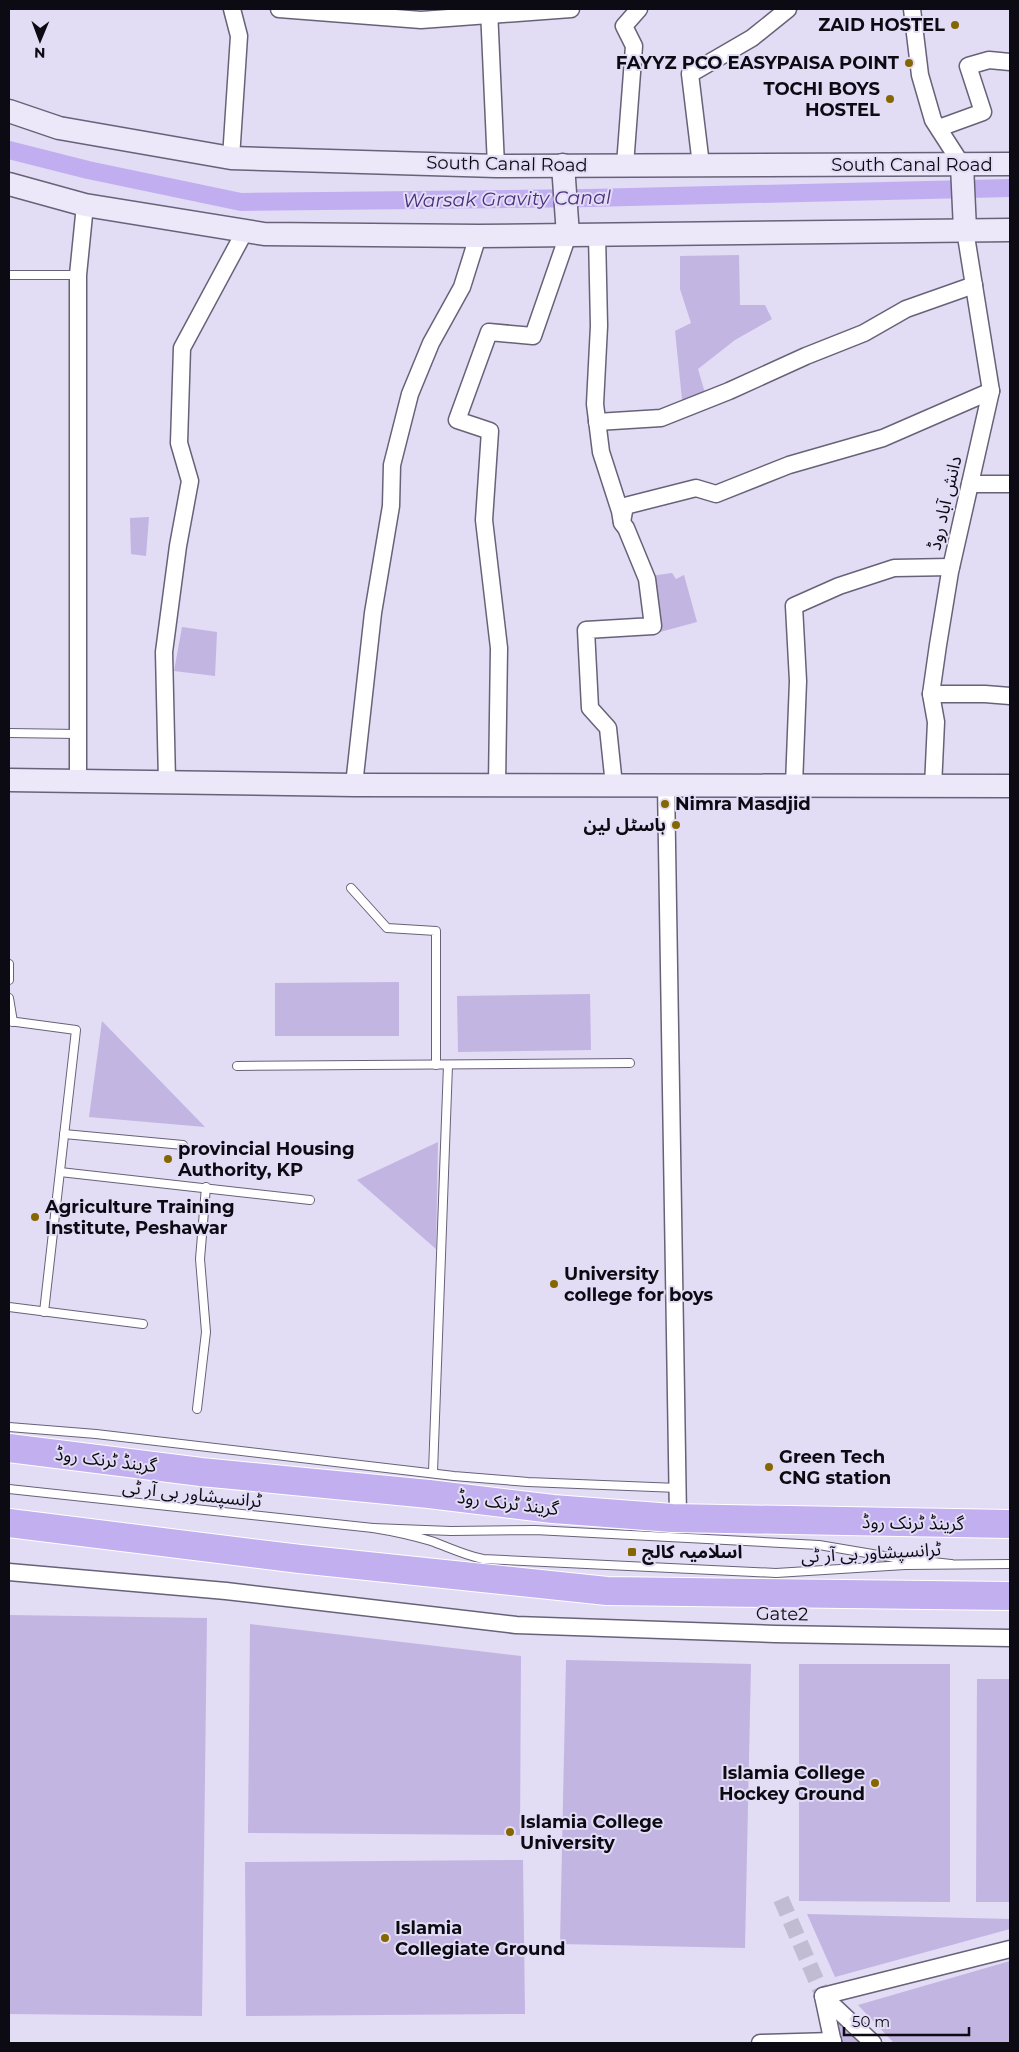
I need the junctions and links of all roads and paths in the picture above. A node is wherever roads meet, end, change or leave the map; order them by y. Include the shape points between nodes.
1 (232, 9) edge
2 (279, 9) edge
3 (571, 9) edge
4 (639, 9) edge
5 (788, 9) edge
6 (912, 9) edge
7 (489, 12) edge
8 (1010, 62) edge
9 (9, 111) edge
10 (939, 128) junction
11 (231, 158) junction
12 (1010, 164) edge
13 (701, 165) junction
14 (962, 165) junction
15 (496, 166) junction
16 (564, 166) junction
17 (625, 166) junction
18 (9, 184) edge
19 (85, 205) junction
20 (965, 230) junction
21 (1010, 230) edge
22 (245, 231) junction
23 (597, 234) junction
24 (568, 235) junction
25 (478, 236) junction
26 (9, 275) edge
27 (78, 275) junction
28 (974, 286) junction
29 (992, 390) junction
30 (597, 422) junction
31 (970, 484) junction
32 (1010, 484) edge
33 (622, 523) junction
34 (951, 567) junction
35 (931, 694) junction
36 (1010, 696) edge
37 (9, 733) edge
38 (78, 734) junction
39 (9, 780) edge
40 (78, 780) junction
41 (167, 781) junction
42 (666, 784) junction
43 (794, 784) junction
44 (354, 785) junction
45 (614, 785) junction
46 (497, 786) junction
47 (1010, 786) edge
48 (933, 787) junction
49 (351, 888) dead end
50 (9, 964) edge
51 (9, 980) edge
52 (9, 998) edge
53 (11, 1022) edge
54 (630, 1064) dead end
55 (436, 1065) junction
56 (448, 1065) junction
57 (237, 1066) dead end
58 (64, 1134) junction
59 (183, 1145) dead end
60 (60, 1172) junction
61 (206, 1187) junction
62 (310, 1200) dead end
63 (9, 1307) edge
64 (44, 1312) junction
65 (143, 1324) dead end
66 (197, 1409) dead end
67 (9, 1427) edge
68 (9, 1448) edge
69 (433, 1472) junction
70 (9, 1489) edge
71 (680, 1504) junction
72 (9, 1523) edge
73 (1010, 1524) edge
74 (372, 1528) junction
75 (951, 1564) junction
76 (1010, 1564) edge
77 (9, 1572) edge
78 (1010, 1596) edge
79 (1010, 1638) edge
80 (1010, 1949) edge
81 (823, 1996) junction
82 (833, 2042) edge
83 (760, 2043) edge
84 (872, 2043) edge

1 - 11 street via 239,36
2 - 7 street via 421,20
3 - 7 street
4 - 17 street via 624,26 634,46
5 - 13 street via 752,38 690,74
6 - 10 street via 920,75
7 - 15 street
8 - 10 street via 989,60 968,66 983,112
9 - 11 main road, South Canal Road via 59,128
10 - 14 street
11 - 15 main road, South Canal Road
12 - 14 main road, South Canal Road
13 - 14 main road, South Canal Road
13 - 17 main road, South Canal Road
14 - 20 main road
15 - 16 main road, South Canal Road
16 - 17 main road, South Canal Road
16 - 24 main road
18 - 19 main road
19 - 22 main road
19 - 27 street
20 - 21 main road
20 - 23 main road
20 - 28 street, دانش آباد روڈ
22 - 25 main road via 264,234
22 - 41 street via 182,348 179,443 190,481 164,652
23 - 24 main road
23 - 30 street
24 - 25 main road
24 - 46 street via 533,336 489,332 457,420 490,431 484,520 500,648
25 - 44 street via 462,287 430,343 410,394 392,465 391,506 373,614
26 - 27 lane
27 - 38 street
28 - 29 street, دانش آباد روڈ
28 - 30 street via 906,309 864,333 661,418
29 - 31 street, دانش آباد روڈ
29 - 33 street via 882,438 789,464 716,494 696,488 625,506
30 - 33 street via 601,452
31 - 32 street
31 - 34 street, دانش آباد روڈ
33 - 45 street via 648,579 653,626 586,630 590,708 608,728
34 - 35 street, دانش آباد روڈ
34 - 43 street via 894,568 839,586 794,606 798,681
35 - 36 street
35 - 48 street, دانش آباد روڈ via 936,722
37 - 38 lane
38 - 40 street
39 - 40 main road
40 - 41 main road
41 - 44 main road
42 - 43 main road
42 - 45 main road
42 - 71 street
43 - 48 main road
44 - 46 main road
45 - 46 main road
47 - 48 main road
49 - 55 lane via 387,928 436,931
50 - 51 lane
52 - 53 lane
53 - 58 lane via 76,1030
54 - 56 lane
55 - 56 lane
55 - 57 lane
56 - 69 lane
58 - 59 lane
58 - 60 lane
60 - 61 lane
60 - 64 lane
61 - 62 lane
61 - 66 lane via 200,1259 206,1332
63 - 64 lane
64 - 65 lane
67 - 69 lane
68 - 71 highway, گرینڈ ٹرنک روڈ via 552,1509 672,1518
69 - 71 lane
70 - 74 lane, ٹرانسپشاور بی آر ٹی
71 - 73 highway, گرینڈ ٹرنک روڈ
72 - 78 highway via 607,1590
74 - 75 lane, ٹرانسپشاور بی آر ٹی via 535,1530 819,1545
74 - 75 lane, ٹرانسپشاور بی آر ٹی via 408,1534 483,1559 776,1573
75 - 76 lane
77 - 79 street, Gate2 via 226,1591 476,1621 775,1634
80 - 81 street
81 - 82 street
81 - 84 street
82 - 83 street

